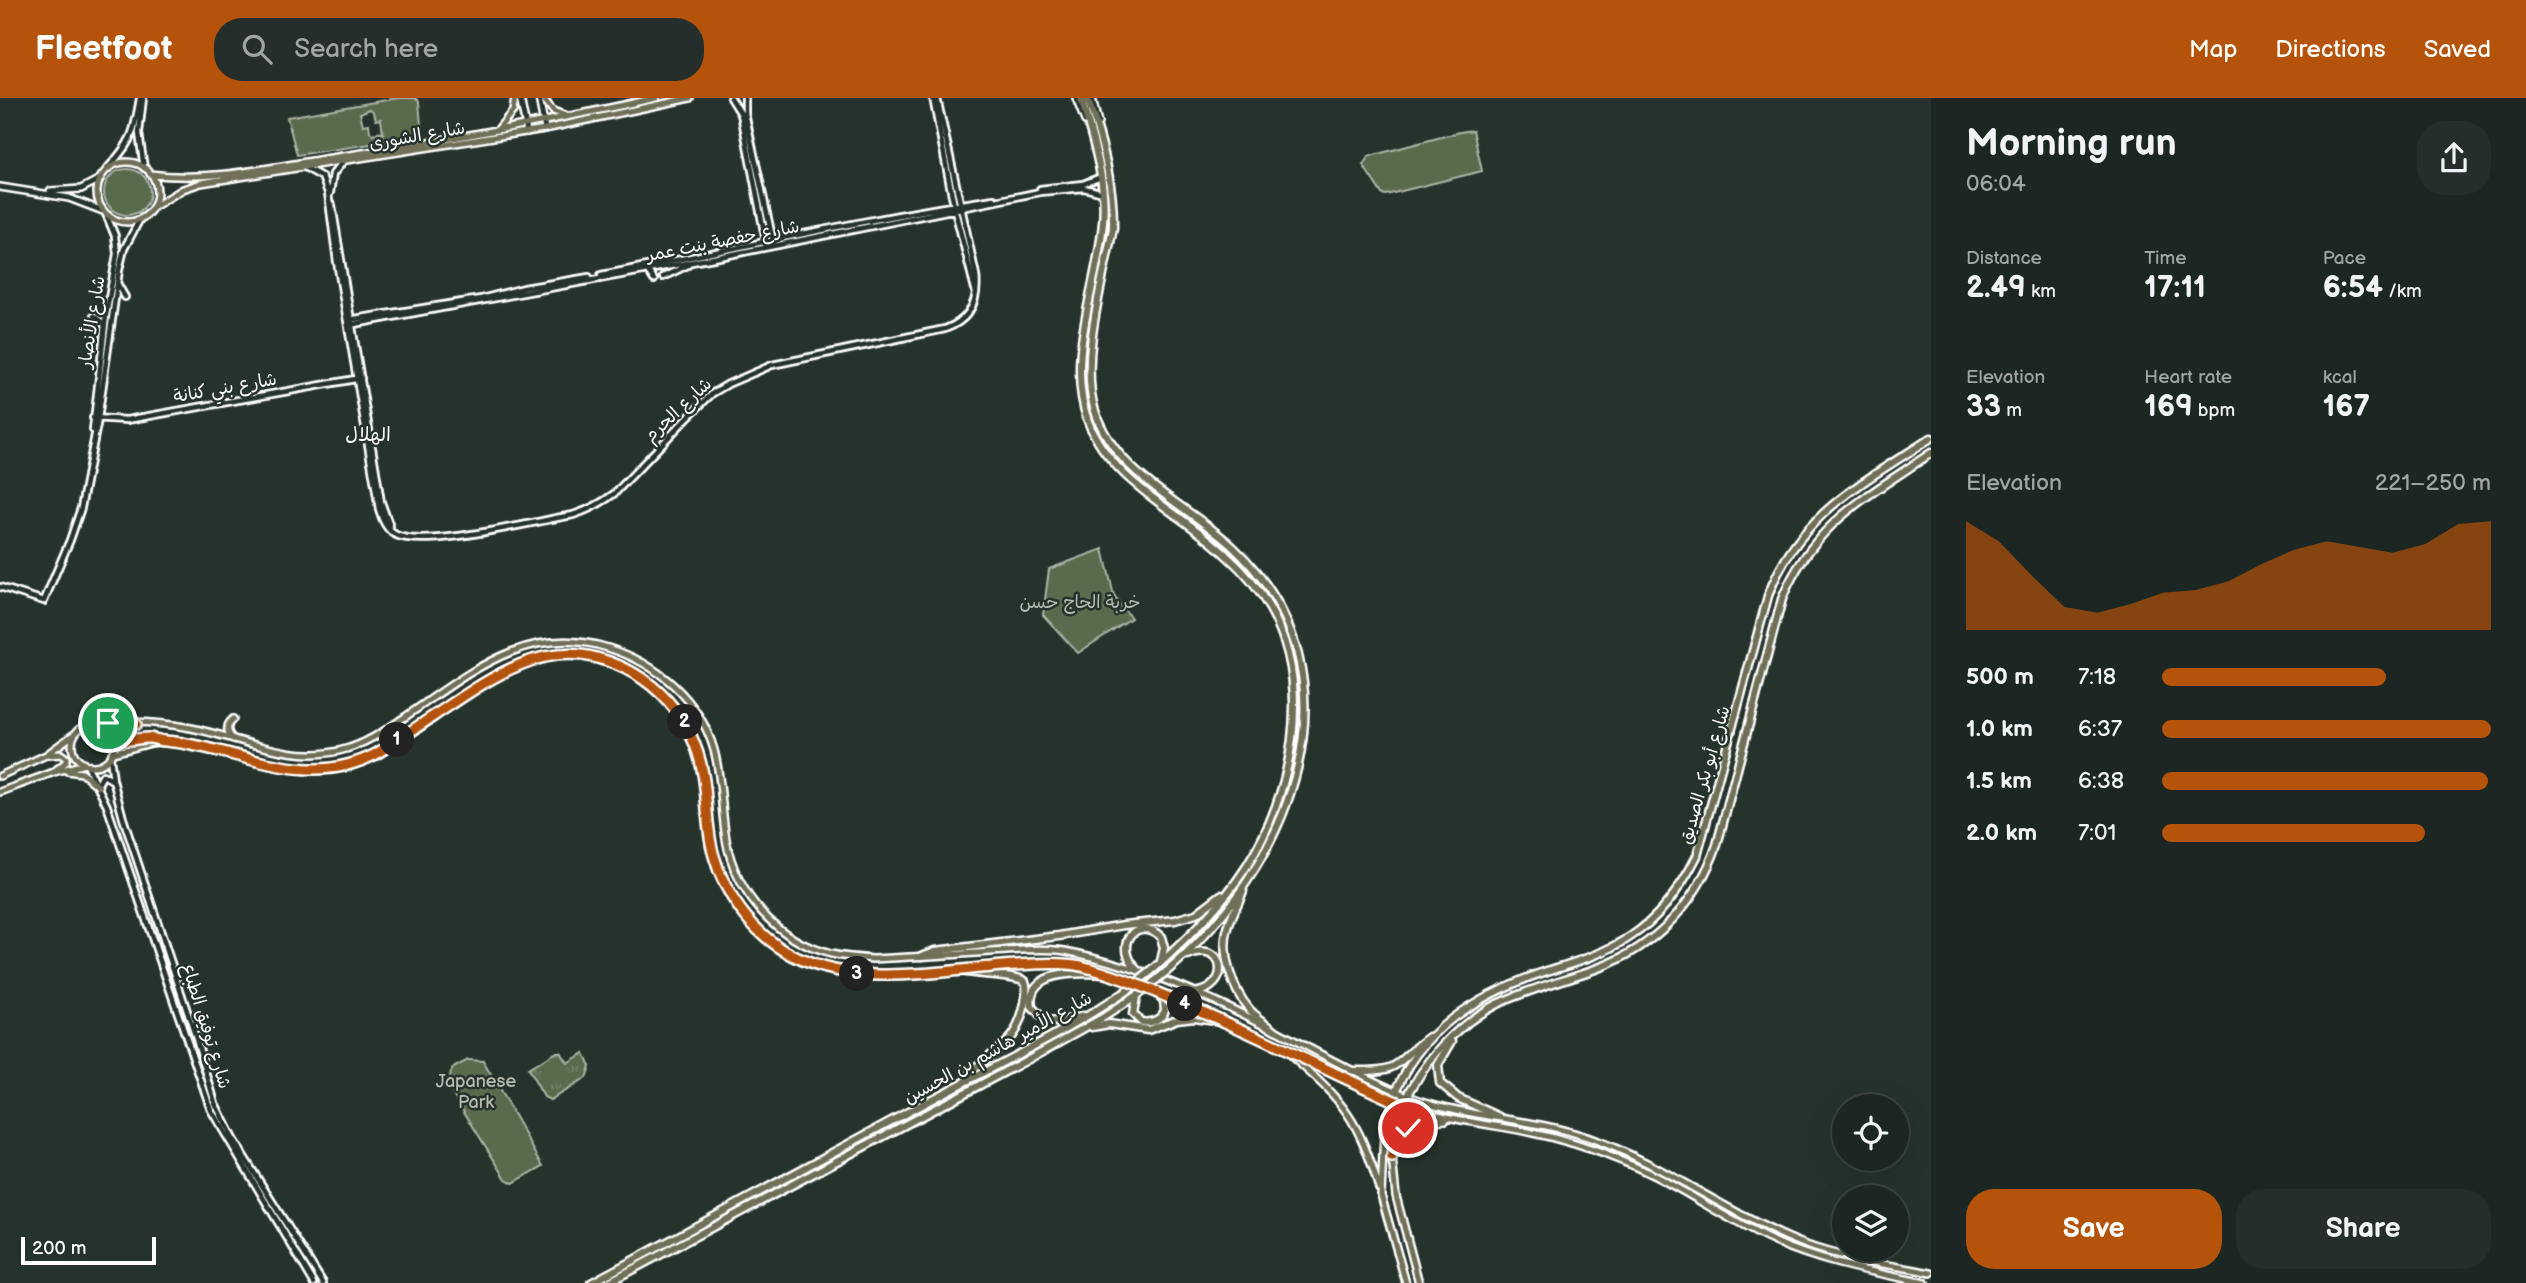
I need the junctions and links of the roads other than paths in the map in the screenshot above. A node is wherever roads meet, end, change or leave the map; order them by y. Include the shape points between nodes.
1 (141, 98) edge
2 (518, 98) edge
3 (541, 98) edge
4 (656, 98) edge
5 (690, 98) edge
6 (731, 98) edge
7 (745, 98) edge
8 (935, 98) edge
9 (1078, 98) edge
10 (1089, 98) edge
11 (572, 117) junction
12 (544, 122) junction
13 (526, 124) junction
14 (545, 129) junction
15 (497, 130) junction
16 (527, 132) junction
17 (342, 163) junction
18 (144, 168) junction
19 (306, 168) junction
20 (107, 169) junction
21 (150, 174) junction
22 (1101, 177) junction
23 (100, 179) junction
24 (1, 188) edge
25 (1103, 193) junction
26 (957, 207) junction
27 (152, 208) junction
28 (105, 213) junction
29 (140, 219) junction
30 (773, 242) junction
31 (766, 243) junction
32 (692, 262) junction
33 (648, 271) junction
34 (663, 277) dead end
35 (654, 280) dead end
36 (117, 283) junction
37 (125, 297) dead end
38 (94, 316) dead end
39 (351, 322) junction
40 (105, 325) junction
41 (104, 351) junction
42 (359, 378) junction
43 (95, 418) junction
44 (1931, 438) edge
45 (1931, 453) edge
46 (0, 587) edge
47 (233, 719) dead end
48 (96, 724) junction
49 (136, 724) junction
50 (78, 730) junction
51 (233, 739) junction
52 (162, 741) junction
53 (46, 755) junction
54 (111, 755) junction
55 (86, 764) junction
56 (54, 772) junction
57 (0, 776) edge
58 (113, 780) junction
59 (99, 786) junction
60 (0, 792) edge
61 (1246, 884) junction
62 (1234, 885) junction
63 (922, 956) junction
64 (1183, 958) junction
65 (1157, 966) junction
66 (956, 970) junction
67 (1138, 970) junction
68 (1109, 974) junction
69 (1158, 993) junction
70 (1193, 993) junction
71 (1138, 994) junction
72 (1092, 1013) junction
73 (1228, 1022) junction
74 (1086, 1027) junction
75 (1275, 1030) junction
76 (1436, 1031) junction
77 (1456, 1034) junction
78 (197, 1041) junction
79 (187, 1043) junction
80 (1287, 1052) junction
81 (1350, 1071) junction
82 (965, 1082) junction
83 (1396, 1092) junction
84 (1407, 1096) junction
85 (1393, 1100) junction
86 (1403, 1105) junction
87 (1500, 1117) junction
88 (1452, 1119) junction
89 (1392, 1157) junction
90 (1381, 1195) junction
91 (1931, 1273) edge
92 (314, 1283) edge
93 (323, 1283) edge
94 (591, 1283) edge
95 (607, 1283) edge
96 (1406, 1283) edge
97 (1419, 1283) edge
98 (1925, 1283) edge

1 - 18 street
1 - 20 street via 132,139
2 - 13 main road
2 - 15 main road
3 - 11 main road via 553,111
3 - 12 main road
4 - 11 main road, شارع الشورى
5 - 14 main road, شارع الشورى
6 - 31 street via 741,114
7 - 30 street
8 - 26 street, شارع الحرم
9 - 22 highway, شارع الأمير هاشم بن الحسين
10 - 61 highway, شارع الأمير هاشم بن الحسين via 1113,212 1093,328 1091,393 1095,411 1125,460 1233,547 1275,595 1301,670 1304,706 1299,762 1284,813
11 - 12 main road, شارع الشورى
12 - 13 main road, شارع الشورى
12 - 14 main road
13 - 15 main road, شارع الشورى
13 - 16 main road
14 - 16 main road, شارع الشورى
15 - 21 main road, شارع الشورى via 255,170 188,177
16 - 17 main road, شارع الشورى
17 - 19 main road, شارع الشورى
17 - 39 street, شارع الحرم via 333,174 330,192
18 - 20 main road via 127,162
18 - 21 main road
19 - 27 main road, شارع الشورى via 191,186
19 - 39 street, شارع الحرم via 325,180
20 - 23 main road
21 - 27 main road via 157,191
22 - 25 highway, شارع الأمير هاشم بن الحسين
22 - 26 street, شارع حفصة بنت عمر
23 - 24 main road via 66,191
23 - 28 main road via 97,196
24 - 28 main road via 60,195
25 - 26 street, شارع حفصة بنت عمر via 1084,188 1040,192
25 - 62 highway, شارع الأمير هاشم بن الحسين via 1103,226 1081,363 1088,422 1129,478 1242,571 1271,611 1287,653 1294,720 1289,760 1266,832
26 - 30 street, شارع حفصة بنت عمر
26 - 42 street, شارع الحرم via 976,293 965,318 955,326 772,365 728,384 687,418 615,493 573,515 469,534 414,540 397,536 381,502
27 - 29 main road
28 - 29 main road via 123,222
28 - 40 street, شارع الأنصار via 117,254
29 - 36 street, شارع الأنصار via 124,248
30 - 31 street, شارع حفصة بنت عمر
31 - 32 street, شارع حفصة بنت عمر
31 - 39 street, شارع حفصة بنت عمر
32 - 33 street, شارع حفصة بنت عمر
32 - 34 street
33 - 35 street
33 - 39 street, شارع حفصة بنت عمر
36 - 37 street
36 - 41 street, شارع الأنصار
38 - 40 street
39 - 42 street, شارع الحرم
40 - 41 street, شارع الأنصار
41 - 43 street, شارع الأنصار
42 - 43 street, شارع بني كنانة via 141,418
43 - 46 street, شارع الأنصار via 79,515 44,601
44 - 76 highway, شارع أبو بكر الصديق via 1822,513 1799,537 1777,573 1699,848 1664,908 1617,945 1492,992
45 - 77 highway, شارع أبو بكر الصديق via 1832,523 1792,576 1717,845 1685,905 1660,932 1630,954 1498,1004
47 - 51 main road via 227,731
48 - 49 main road
48 - 50 main road
48 - 54 main road via 112,735
49 - 51 main road via 177,726
49 - 52 main road via 122,734 126,740
50 - 53 main road
50 - 55 main road via 73,749
51 - 63 main road via 300,754 340,751 373,738 484,664 516,649 556,641 609,648 638,659 666,678 697,713 720,775 732,862 746,891 766,916 798,941 832,954 873,959
52 - 54 main road
52 - 66 main road via 297,769 344,767 376,754 506,669 558,655 599,659 648,682 684,721 700,758 716,864 751,924 796,957 835,971 880,975
53 - 56 main road via 66,758
53 - 57 main road
54 - 55 main road via 100,765
54 - 58 street, شارع توفيق الطباع
55 - 56 main road
55 - 59 street, شارع توفيق الطباع
56 - 59 main road via 82,773
56 - 60 main road
58 - 59 street via 103,775
58 - 78 street, شارع توفيق الطباع
59 - 79 street, شارع توفيق الطباع
61 - 64 highway, شارع الأمير هاشم بن الحسين
61 - 75 highway via 1227,930 1226,953 1244,1002
62 - 63 highway via 1196,914 1175,920
62 - 65 highway, شارع الأمير هاشم بن الحسين
63 - 67 main road via 1051,949
64 - 70 highway via 1208,952 1220,968 1213,985
64 - 71 highway, شارع الأمير هاشم بن الحسين, bridge
65 - 67 highway via 1164,951 1161,937 1149,929 1139,930 1130,936 1126,947
65 - 72 highway, شارع الأمير هاشم بن الحسين, bridge
66 - 68 main road via 1060,964
66 - 82 highway via 1017,977 1027,987 1015,1033
67 - 70 main road
68 - 69 main road
68 - 72 highway via 1050,977 1031,996 1032,1007 1045,1021
69 - 71 highway via 1165,1010 1149,1023 1141,1023 1133,1014
69 - 73 main road
70 - 75 main road
71 - 74 highway, شارع الأمير هاشم بن الحسين
72 - 82 highway, شارع الأمير هاشم بن الحسين
73 - 74 highway via 1194,1017 1147,1030 1109,1024
73 - 80 main road
74 - 95 highway, شارع الأمير هاشم بن الحسين
75 - 81 main road
76 - 81 highway via 1392,1068
76 - 83 highway, شارع أبو بكر الصديق
77 - 84 highway, شارع أبو بكر الصديق via 1428,1063
77 - 87 highway via 1438,1065 1440,1083 1458,1098
78 - 79 street
78 - 93 street, شارع توفيق الطباع via 227,1129
79 - 92 street, شارع توفيق الطباع via 217,1122
80 - 85 main road
80 - 90 main road via 1353,1119
81 - 83 main road
82 - 94 highway, شارع الأمير هاشم بن الحسين
83 - 84 main road
83 - 85 highway, شارع أبو بكر الصديق
84 - 86 highway, شارع أبو بكر الصديق
84 - 87 main road
85 - 86 main road
85 - 90 main road, شارع أبو بكر الصديق via 1384,1132
86 - 88 main road
86 - 89 main road, شارع أبو بكر الصديق
87 - 91 main road via 1576,1134 1635,1156 1802,1244
88 - 89 main road via 1411,1126
88 - 98 main road via 1588,1148 1653,1175 1792,1249
89 - 97 main road, شارع أبو بكر الصديق via 1397,1204
90 - 96 main road, شارع أبو بكر الصديق

